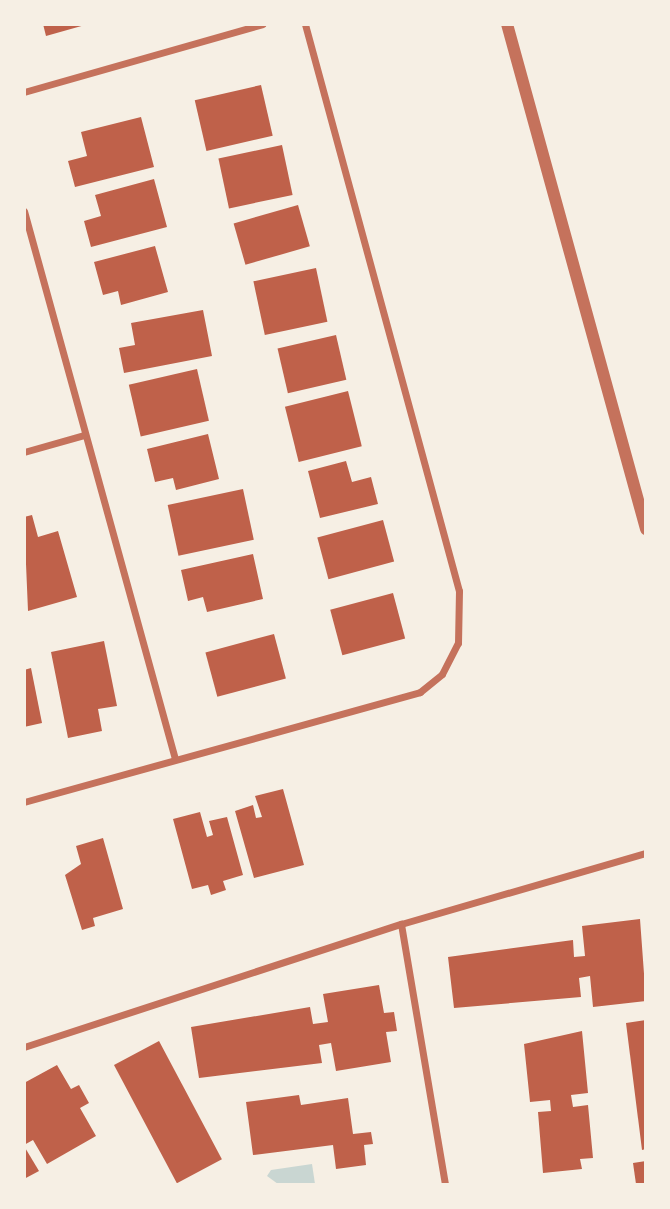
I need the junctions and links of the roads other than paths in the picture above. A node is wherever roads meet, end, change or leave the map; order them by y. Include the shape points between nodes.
1 (263, 24) edge
2 (305, 24) edge
3 (507, 24) edge
4 (24, 92) edge
5 (24, 211) edge
6 (84, 435) junction
7 (24, 452) edge
8 (646, 529) edge
9 (175, 760) junction
10 (24, 802) edge
11 (646, 853) edge
12 (401, 924) junction
13 (24, 1047) edge
14 (444, 1185) edge

1 - 4 street
2 - 9 street via 459,591 458,643 442,674 420,692
3 - 8 street
5 - 6 street
6 - 7 street
6 - 9 street
9 - 10 street
11 - 12 street
12 - 13 street
12 - 14 street

